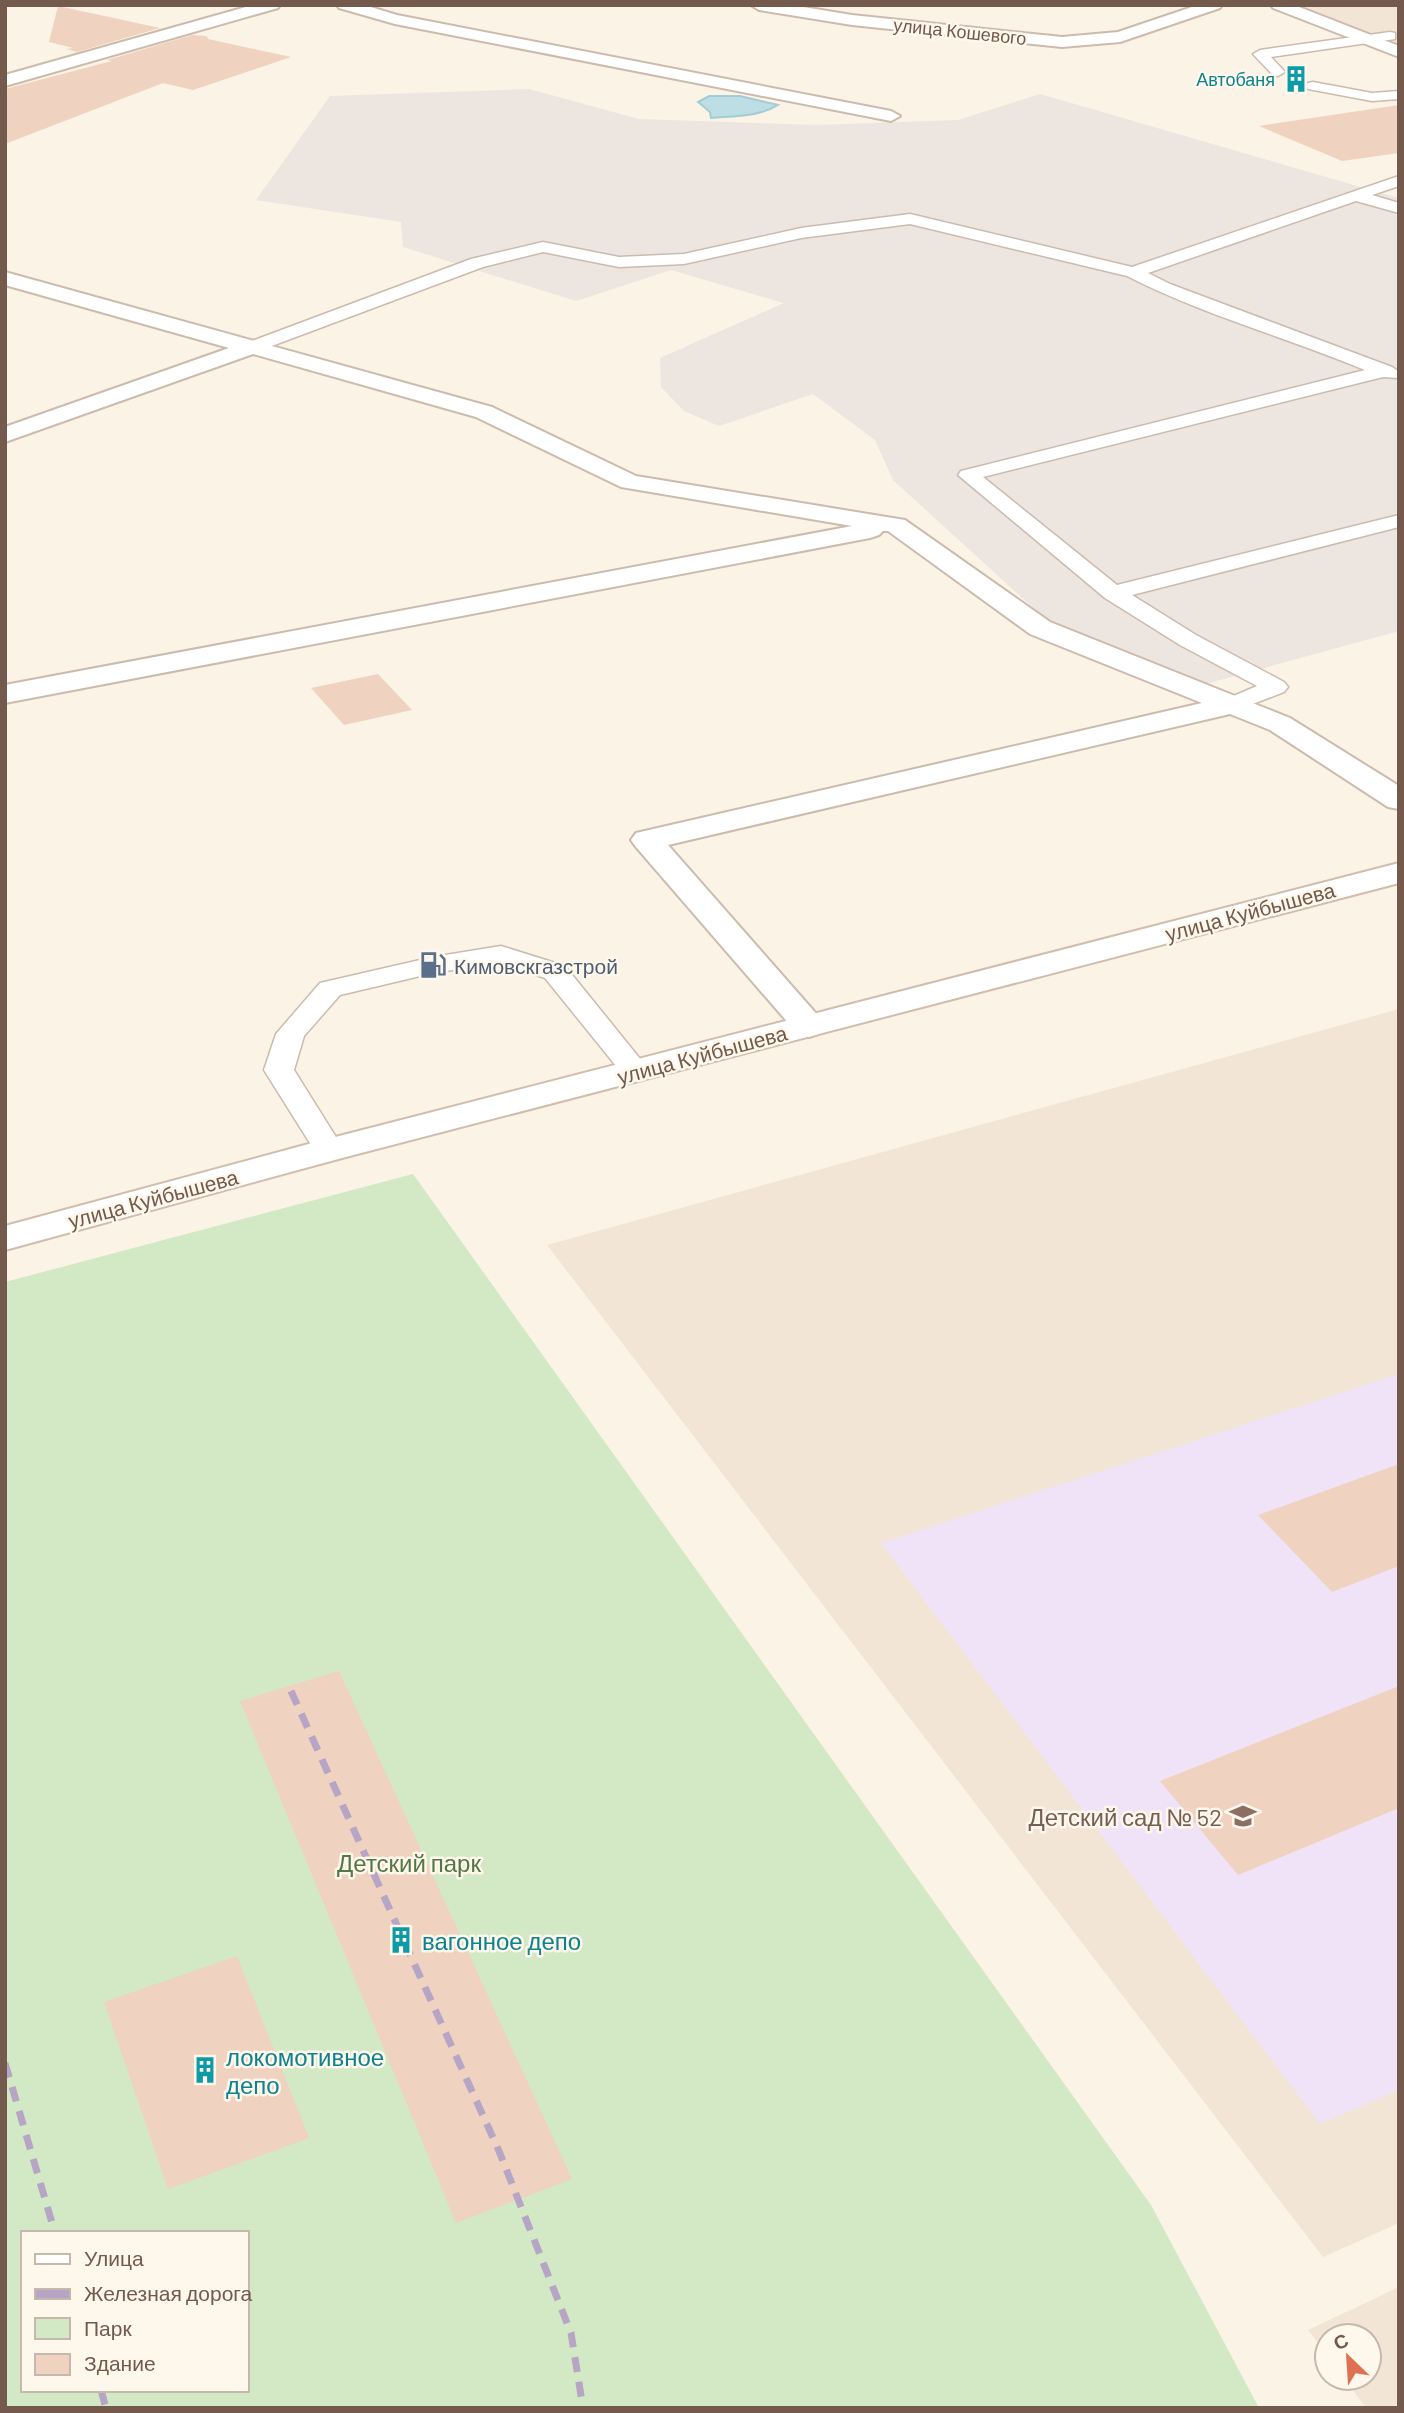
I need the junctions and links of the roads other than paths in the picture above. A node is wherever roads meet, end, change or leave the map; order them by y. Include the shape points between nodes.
1 (272, 5) edge
2 (345, 5) edge
3 (759, 5) edge
4 (1214, 5) edge
5 (1279, 5) edge
6 (1390, 36) dead end
7 (1365, 39) junction
8 (1399, 52) edge
9 (1278, 72) dead end
10 (5, 81) edge
11 (1313, 86) dead end
12 (1399, 95) edge
13 (891, 116) dead end
14 (1399, 181) edge
15 (1353, 195) junction
16 (1399, 208) edge
17 (1133, 272) junction
18 (5, 278) edge
19 (255, 346) junction
20 (1392, 374) edge
21 (5, 435) edge
22 (1399, 521) edge
23 (896, 525) junction
24 (1113, 593) junction
25 (5, 694) edge
26 (1233, 705) junction
27 (1399, 800) edge
28 (1399, 873) edge
29 (809, 1026) junction
30 (635, 1071) junction
31 (329, 1150) junction
32 (5, 1238) edge

1 - 10 street
2 - 13 street via 395,19
3 - 4 street, улица Кошевого via 852,20 1062,41 1120,37
5 - 7 street
6 - 7 lane
7 - 8 street
7 - 9 lane via 1260,54
11 - 12 lane via 1372,97
14 - 15 lane
15 - 16 lane
15 - 17 lane
17 - 19 lane via 910,219 801,233 684,259 619,262 543,247 477,263
17 - 20 lane via 1164,288
18 - 19 street
19 - 21 street
19 - 23 street via 484,412 630,482
20 - 24 lane via 968,475
22 - 24 lane
23 - 25 street
23 - 26 street via 1040,628
24 - 26 lane via 1276,687
26 - 27 street via 1280,724
26 - 29 street via 647,840
28 - 29 street, улица Куйбышева
29 - 30 street, улица Куйбышева
30 - 31 street, улица Куйбышева
30 - 31 lane via 555,972 501,954 330,989 290,1034 279,1070
31 - 32 street, улица Куйбышева

